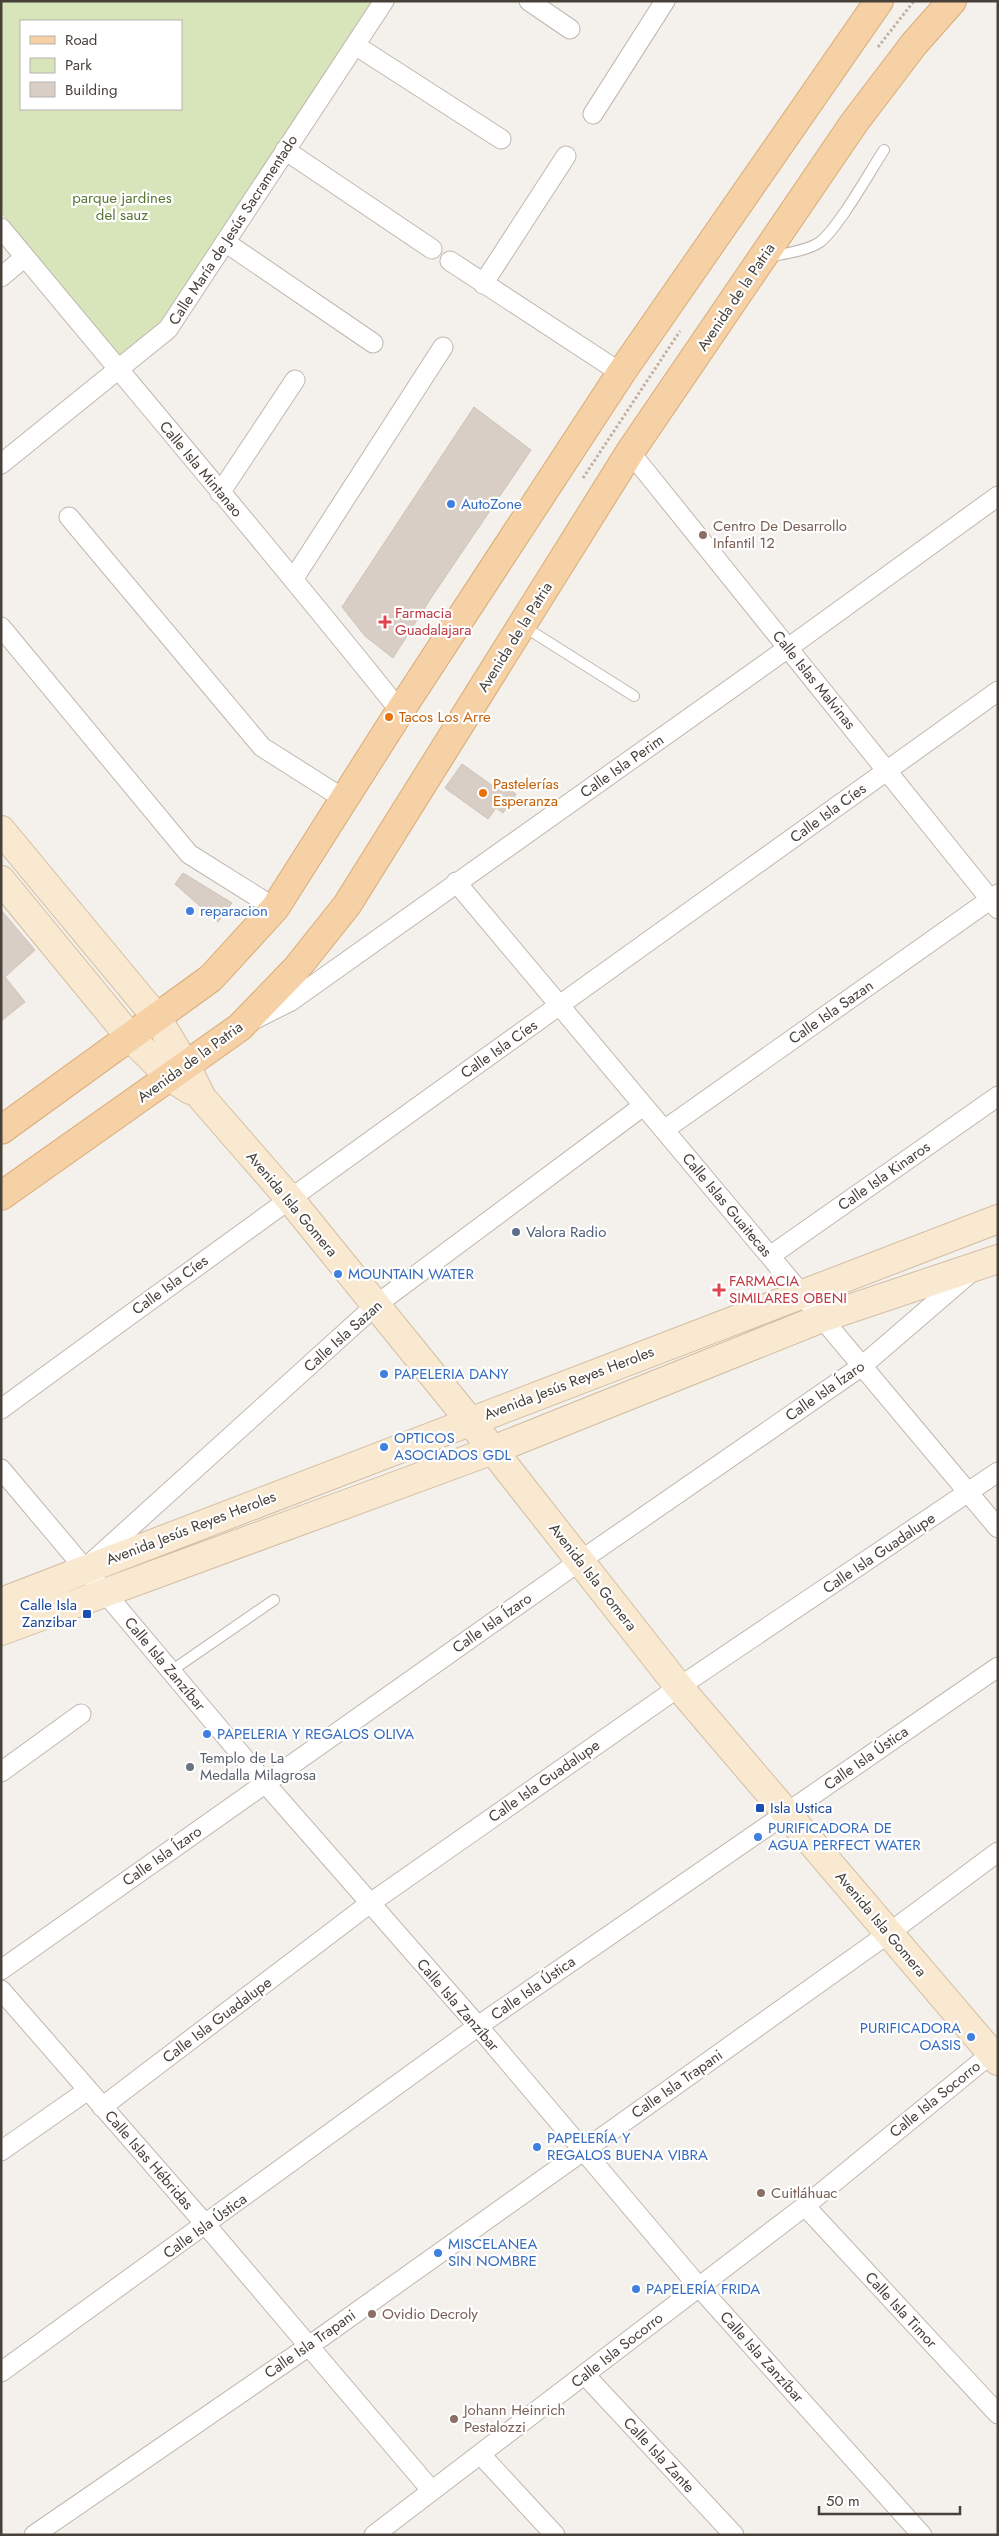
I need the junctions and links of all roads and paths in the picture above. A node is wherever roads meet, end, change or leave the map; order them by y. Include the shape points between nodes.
1 (384, 1) edge
2 (528, 1) edge
3 (665, 1) edge
4 (952, 1) edge
5 (878, 2) edge
6 (570, 29) dead end
7 (355, 44) junction
8 (593, 114) dead end
9 (501, 139) dead end
10 (285, 150) junction
11 (884, 150) dead end
12 (566, 156) dead end
13 (1, 228) edge
14 (225, 242) junction
15 (432, 249) dead end
16 (25, 257) junction
17 (762, 258) junction
18 (450, 261) dead end
19 (1, 277) edge
20 (483, 284) junction
21 (374, 343) dead end
22 (443, 347) dead end
23 (119, 370) junction
24 (620, 373) junction
25 (295, 380) dead end
26 (630, 452) junction
27 (1, 464) edge
28 (220, 493) junction
29 (998, 496) edge
30 (69, 517) dead end
31 (294, 578) junction
32 (522, 625) junction
33 (1, 627) edge
34 (788, 648) junction
35 (998, 691) edge
36 (634, 696) dead end
37 (400, 711) junction
38 (887, 770) junction
39 (344, 799) junction
40 (1, 830) edge
41 (456, 882) junction
42 (3, 887) edge
43 (995, 901) edge
44 (275, 908) junction
45 (561, 1006) junction
46 (157, 1018) junction
47 (240, 1026) junction
48 (130, 1037) junction
49 (178, 1072) junction
50 (998, 1096) edge
51 (643, 1106) junction
52 (1, 1130) edge
53 (664, 1130) junction
54 (1, 1196) edge
55 (288, 1198) junction
56 (998, 1219) edge
57 (770, 1256) junction
58 (987, 1263) edge
59 (801, 1293) junction
60 (376, 1305) junction
61 (822, 1318) junction
62 (862, 1366) junction
63 (1, 1409) edge
64 (470, 1421) junction
65 (494, 1450) junction
66 (1, 1469) edge
67 (998, 1472) edge
68 (968, 1493) junction
69 (998, 1528) edge
70 (580, 1561) junction
71 (85, 1569) junction
72 (104, 1592) junction
73 (274, 1600) dead end
74 (1, 1602) edge
75 (1, 1631) edge
76 (998, 1667) edge
77 (171, 1671) junction
78 (679, 1687) junction
79 (81, 1714) dead end
80 (1, 1772) edge
81 (265, 1783) junction
82 (786, 1813) junction
83 (998, 1852) edge
84 (369, 1904) junction
85 (889, 1933) junction
86 (1, 1970) edge
87 (1, 1990) edge
88 (478, 2026) junction
89 (996, 2054) edge
90 (88, 2090) junction
91 (102, 2106) junction
92 (583, 2150) junction
93 (1, 2152) edge
94 (805, 2206) junction
95 (206, 2225) junction
96 (699, 2287) junction
97 (309, 2346) junction
98 (1, 2372) edge
99 (584, 2375) junction
100 (998, 2414) edge
101 (481, 2455) junction
102 (432, 2492) junction
103 (382, 2533) edge
104 (34, 2535) edge
105 (555, 2535) edge
106 (734, 2535) edge
107 (922, 2535) edge

1 - 7 street, Calle María de Jesús Sacramentado
2 - 6 street
3 - 8 street
4 - 17 main road, Avenida de la Patria via 914,44 854,124
5 - 24 main road
7 - 9 street
7 - 10 street, Calle María de Jesús Sacramentado
10 - 14 street, Calle María de Jesús Sacramentado
10 - 15 street
11 - 17 lane via 819,243
12 - 20 street
13 - 16 street, Calle Isla Mintanao
14 - 21 street
14 - 23 street, Calle María de Jesús Sacramentado via 168,329
16 - 19 street
16 - 23 street, Calle Isla Mintanao
17 - 26 main road, Avenida de la Patria
18 - 20 street
20 - 24 street
22 - 31 street
23 - 27 street, Calle María de Jesús Sacramentado
23 - 28 street, Calle Isla Mintanao
24 - 37 main road
25 - 28 street
26 - 32 main road, Avenida de la Patria
26 - 34 street, Calle Islas Malvinas
28 - 31 street, Calle Isla Mintanao
29 - 34 street, Calle Isla Perim
30 - 39 street via 262,747
31 - 37 street, Calle Isla Mintanao
32 - 36 lane
32 - 47 main road, Avenida de la Patria via 347,905 296,969
33 - 44 street via 190,854
34 - 38 street, Calle Islas Malvinas
34 - 41 street, Calle Isla Perim
35 - 38 street, Calle Isla Cíes
37 - 39 main road
38 - 43 street, Calle Islas Malvinas
38 - 45 street, Calle Isla Cíes
39 - 44 main road
40 - 46 street, Avenida Isla Gomera
41 - 45 street, Calle Islas Guaitecas
41 - 47 street, Calle Isla Perim via 291,1001
42 - 48 street, Avenida Isla Gomera
43 - 53 street, Calle Isla Sazan
44 - 46 main road via 211,978
45 - 51 street, Calle Islas Guaitecas
45 - 55 street, Calle Isla Cíes
46 - 48 main road
46 - 49 street, Avenida Isla Gomera
47 - 49 main road, Avenida de la Patria
48 - 49 street, Avenida Isla Gomera
48 - 52 main road
49 - 54 main road, Avenida de la Patria
49 - 55 street, Avenida Isla Gomera
50 - 57 street, Calle Isla Kinaros
51 - 53 street, Calle Islas Guaitecas
51 - 60 street, Calle Isla Sazan
53 - 57 street, Calle Islas Guaitecas
55 - 60 street, Avenida Isla Gomera
55 - 63 street, Calle Isla Cíes
56 - 59 street, Avenida Jesús Reyes Heroles
57 - 59 street, Calle Islas Guaitecas
58 - 61 street, Avenida Jesús Reyes Heroles
58 - 62 street, Calle Isla Ízaro
59 - 61 street, Calle Islas Guaitecas
59 - 64 street, Avenida Jesús Reyes Heroles
60 - 64 street, Avenida Isla Gomera
60 - 71 street, Calle Isla Sazan
61 - 62 street, Calle Islas Guaitecas
61 - 65 street, Avenida Jesús Reyes Heroles
62 - 68 street, Calle Islas Guaitecas
62 - 70 street, Calle Isla Ízaro
64 - 65 street, Avenida Isla Gomera
64 - 71 street, Avenida Jesús Reyes Heroles
65 - 70 street, Avenida Isla Gomera
65 - 72 street, Avenida Jesús Reyes Heroles
66 - 71 street, Calle Isla Zanzíbar
67 - 68 street, Calle Isla Guadalupe
68 - 69 street, Calle Islas Guaitecas
68 - 78 street, Calle Isla Guadalupe
70 - 78 street, Avenida Isla Gomera
70 - 81 street, Calle Isla Ízaro
71 - 72 street, Calle Isla Zanzíbar
71 - 74 street, Avenida Jesús Reyes Heroles
72 - 75 street, Avenida Jesús Reyes Heroles
72 - 77 street, Calle Isla Zanzíbar
73 - 77 lane
76 - 82 street, Calle Isla Ústica
77 - 81 street, Calle Isla Zanzíbar
78 - 82 street, Avenida Isla Gomera
78 - 84 street, Calle Isla Guadalupe
79 - 80 street
81 - 84 street, Calle Isla Zanzíbar
81 - 86 street, Calle Isla Ízaro
82 - 85 street, Avenida Isla Gomera
82 - 88 street, Calle Isla Ústica
83 - 85 street, Calle Isla Trapani
84 - 88 street, Calle Isla Zanzíbar
84 - 91 street, Calle Isla Guadalupe
85 - 89 street, Avenida Isla Gomera
85 - 92 street, Calle Isla Trapani
87 - 90 street, Calle Islas Hébridas
88 - 92 street, Calle Isla Zanzíbar
88 - 95 street, Calle Isla Ústica
89 - 94 street, Calle Isla Socorro
90 - 91 street, Calle Islas Hébridas
90 - 93 street
91 - 95 street, Calle Islas Hébridas
92 - 96 street, Calle Isla Zanzíbar
92 - 97 street, Calle Isla Trapani
94 - 96 street, Calle Isla Socorro
94 - 100 street, Calle Isla Timor
95 - 97 street, Calle Islas Hébridas
95 - 98 street, Calle Isla Ústica
96 - 99 street, Calle Isla Socorro
96 - 107 street, Calle Isla Zanzíbar
97 - 102 street, Calle Islas Hébridas
97 - 104 street, Calle Isla Trapani
99 - 101 street, Calle Isla Socorro
99 - 106 street, Calle Isla Zante
101 - 102 street, Calle Isla Socorro
101 - 105 street
102 - 103 street, Calle Isla Socorro

